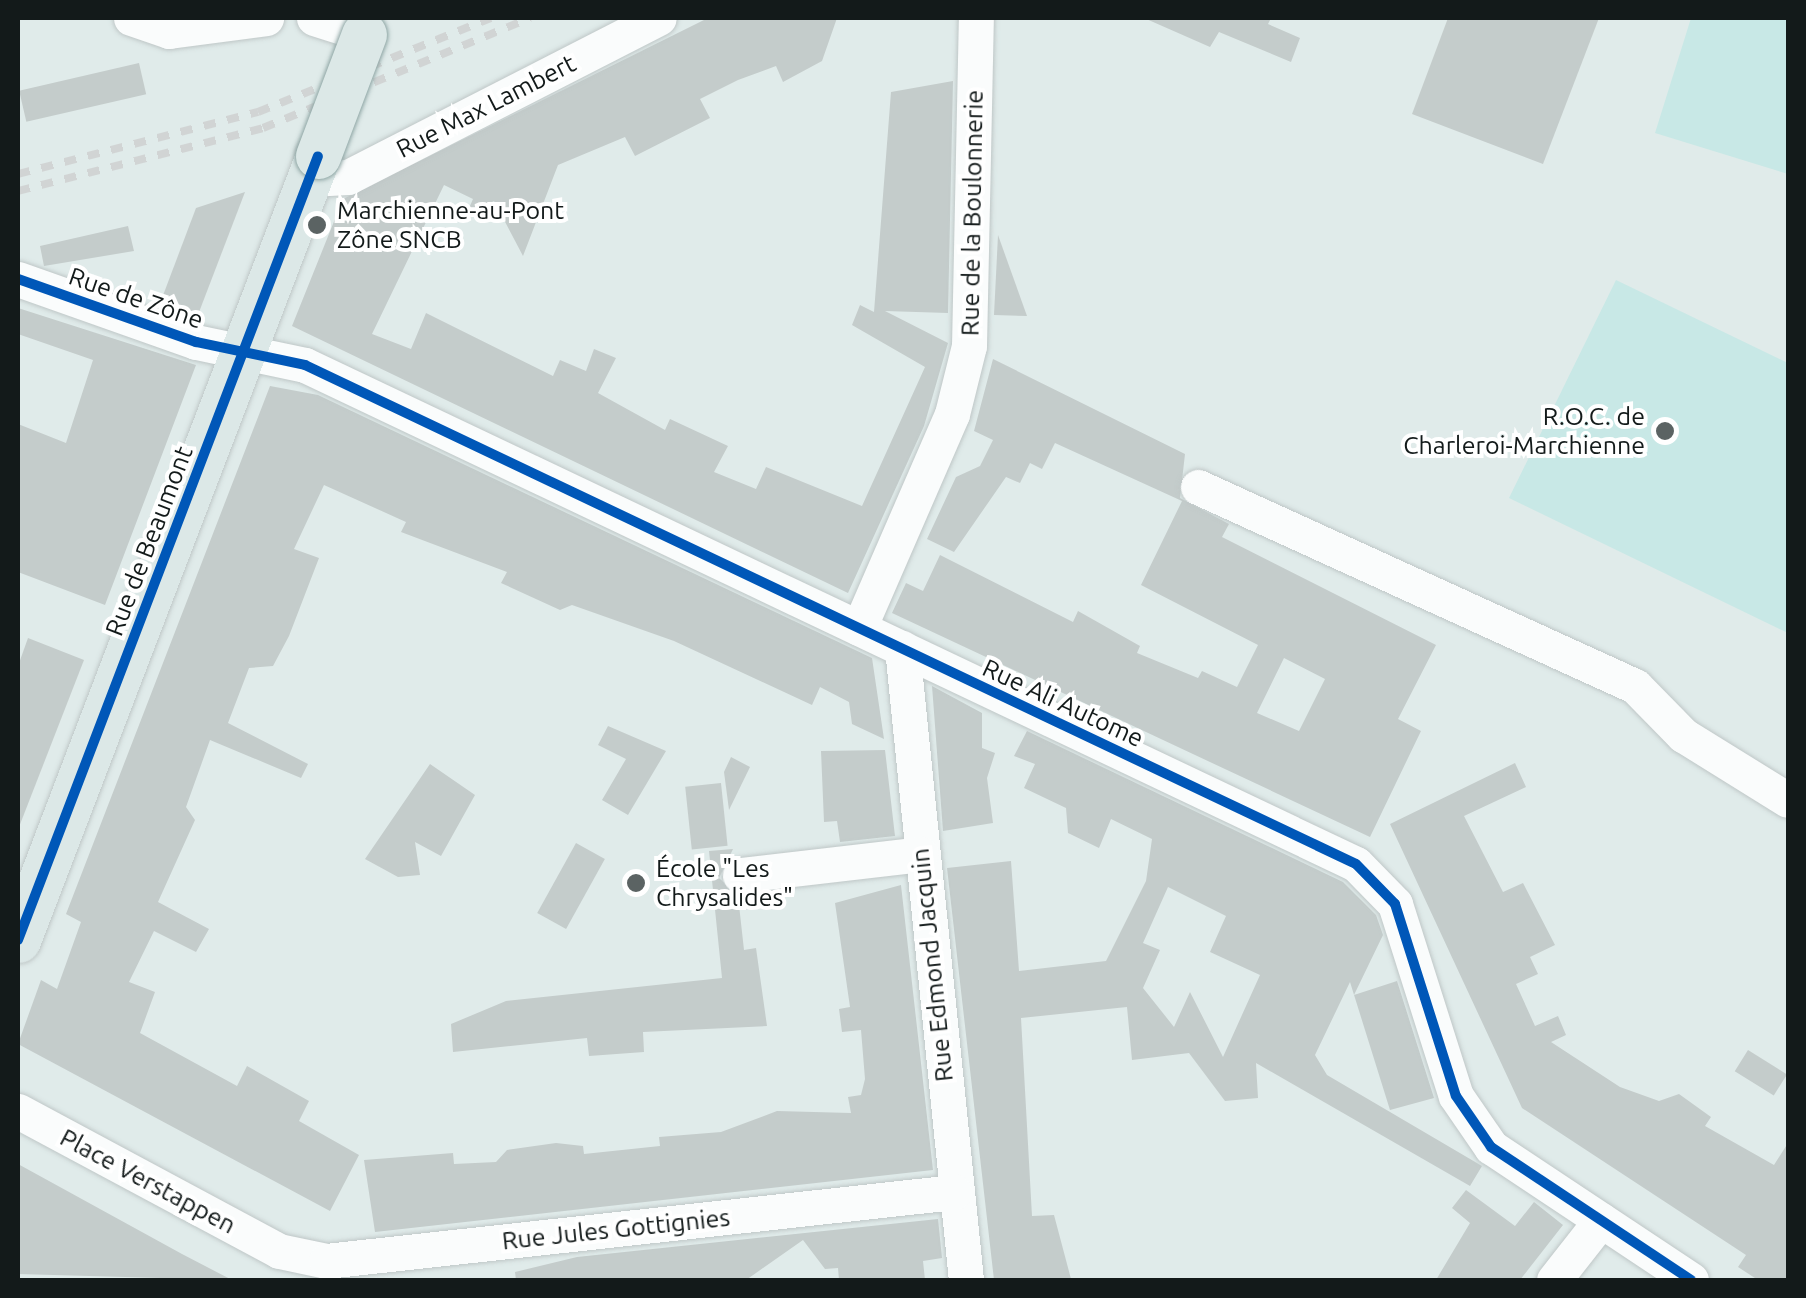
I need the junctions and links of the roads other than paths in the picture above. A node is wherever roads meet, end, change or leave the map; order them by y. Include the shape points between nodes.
1 (131, 18) edge
2 (266, 18) edge
3 (314, 18) edge
4 (659, 18) edge
5 (976, 18) edge
6 (367, 26) edge
7 (313, 168) junction
8 (18, 279) edge
9 (243, 348) junction
10 (1198, 488) dead end
11 (858, 628) junction
12 (902, 648) junction
13 (1788, 800) edge
14 (922, 854) junction
15 (740, 875) dead end
16 (18, 940) edge
17 (18, 1111) edge
18 (954, 1192) junction
19 (1601, 1220) junction
20 (279, 1250) joint
21 (966, 1280) edge
22 (1554, 1280) edge
23 (1692, 1280) edge

1 - 2 street via 169,31
3 - 6 street
4 - 7 street, Rue Max Lambert via 348,177
5 - 11 street, Rue de la Boulonnerie via 969,346 952,414
6 - 7 main road, Rue de Beaumont, bridge
7 - 9 main road, Rue de Beaumont
8 - 9 street, Rue de Zône via 196,342
9 - 11 street, Rue Ali Autome via 305,365
9 - 16 main road, Rue de Beaumont
10 - 13 street via 1635,686 1683,734
11 - 12 street, Rue Ali Autome
12 - 14 street, Rue Edmond Jacquin
12 - 19 street, Rue Ali Autome via 1356,864 1395,904 1456,1096 1491,1147
14 - 15 street
14 - 18 street, Rue Edmond Jacquin
17 - 20 street, Place Verstappen
18 - 20 street, Rue Jules Gottignies via 326,1261
18 - 21 street, Rue Edmond Jacquin
19 - 22 street
19 - 23 street, Rue Ali Autome

